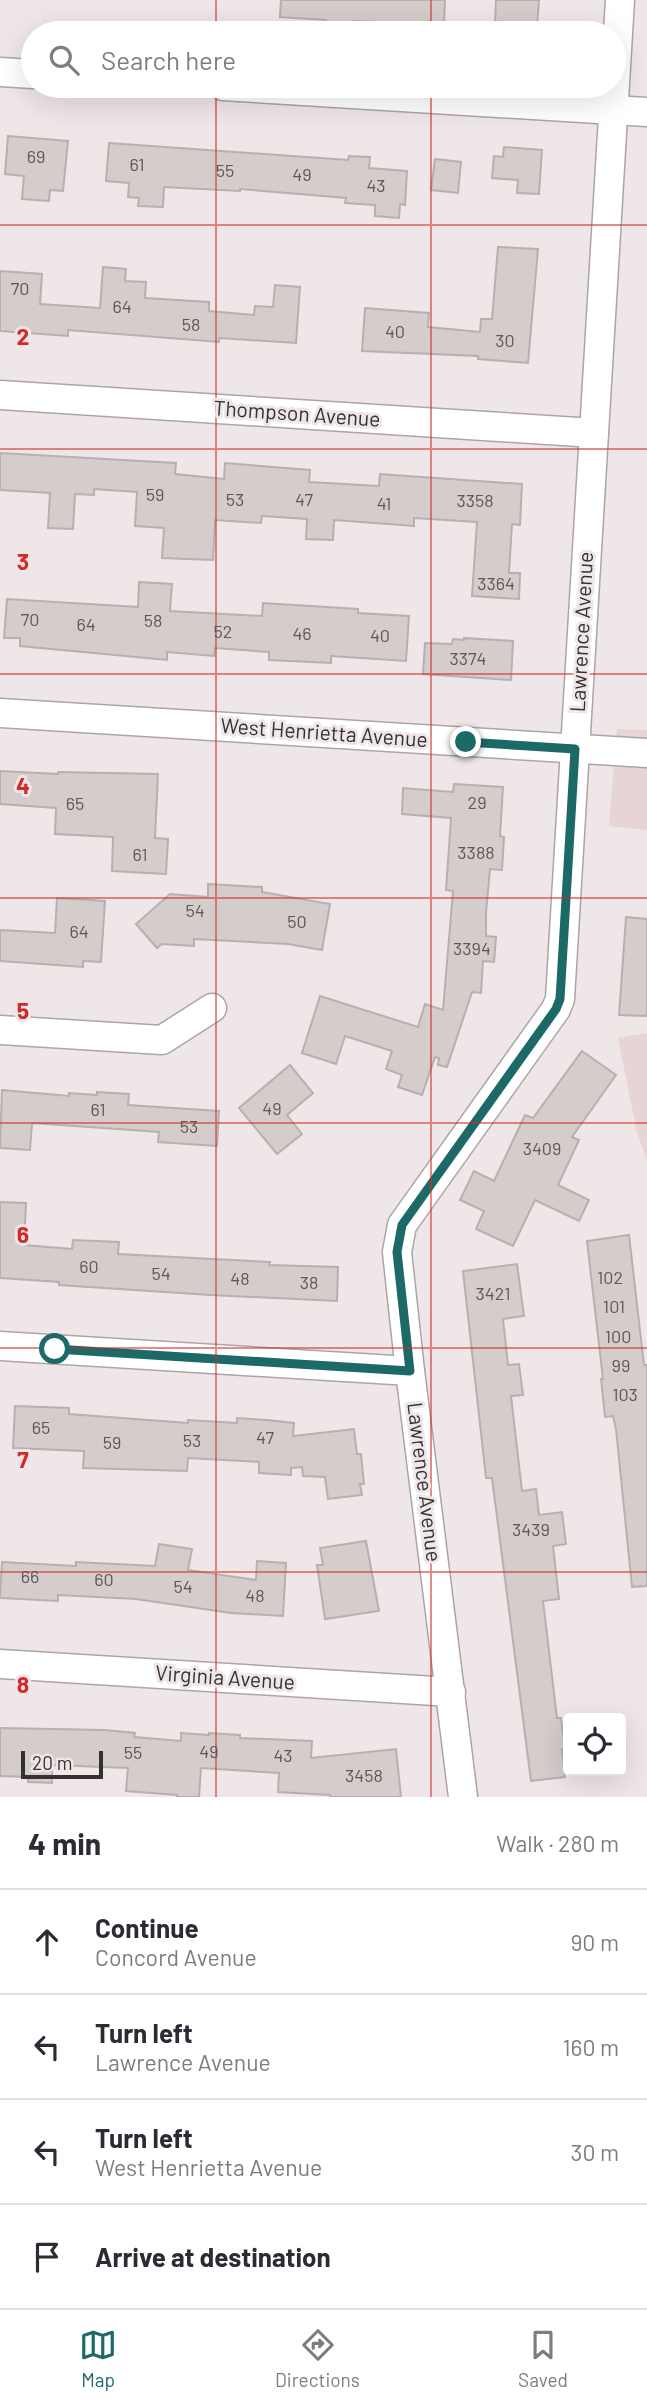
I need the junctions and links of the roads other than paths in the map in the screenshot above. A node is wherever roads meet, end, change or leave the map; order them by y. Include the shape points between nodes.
1 (620, 0) edge
2 (619, 21) edge
3 (0, 72) edge
4 (21, 73) edge
5 (418, 98) edge
6 (614, 98) edge
7 (613, 110) junction
8 (647, 112) edge
9 (0, 396) edge
10 (594, 433) junction
11 (0, 713) edge
12 (575, 749) junction
13 (647, 753) edge
14 (212, 1008) dead end
15 (0, 1030) edge
16 (0, 1346) edge
17 (410, 1371) junction
18 (0, 1664) edge
19 (451, 1692) junction
20 (463, 1797) edge

1 - 2 street, Lawrence Avenue
3 - 4 street
5 - 7 street
6 - 7 street, Lawrence Avenue
7 - 8 street
7 - 10 street, Lawrence Avenue
9 - 10 street, Thompson Avenue
10 - 12 street, Lawrence Avenue
11 - 12 street, West Henrietta Avenue
12 - 13 street, West Henrietta Avenue
12 - 17 street, Lawrence Avenue via 560,999 402,1225 397,1252
14 - 15 street via 162,1040
16 - 17 street
17 - 19 street, Lawrence Avenue
18 - 19 street, Virginia Avenue
19 - 20 street, Lawrence Avenue

